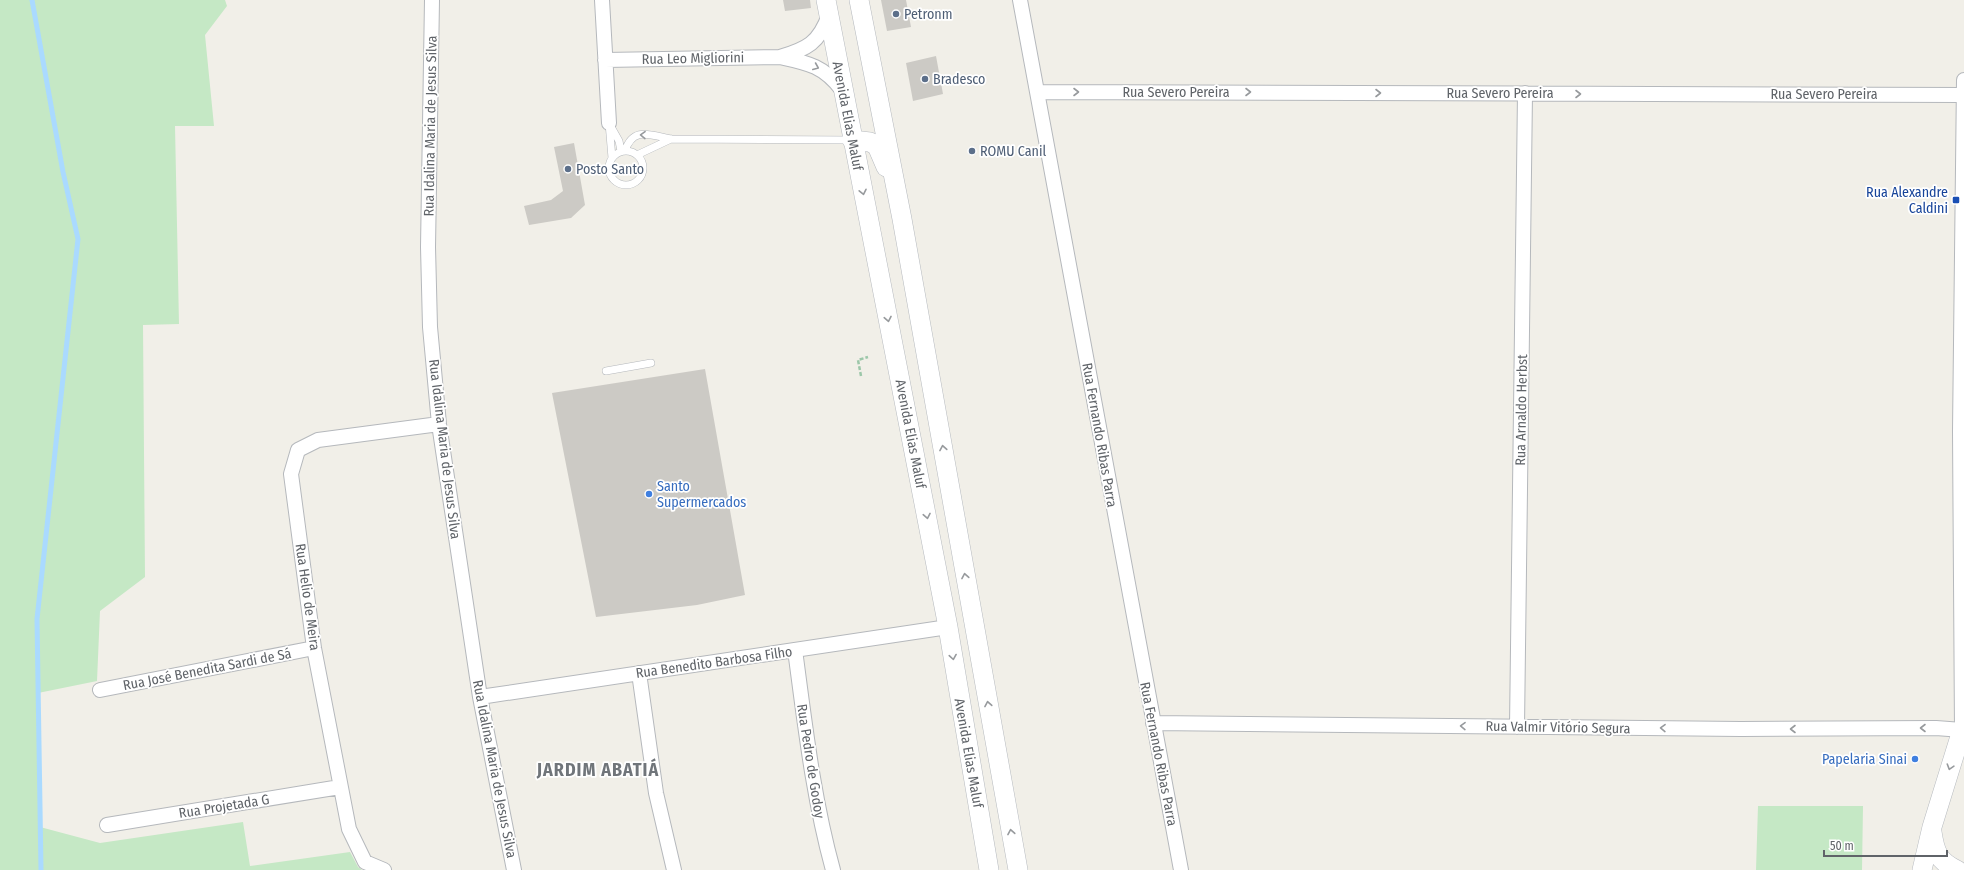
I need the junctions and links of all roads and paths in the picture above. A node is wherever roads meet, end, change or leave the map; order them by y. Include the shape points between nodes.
1 (432, 0) edge
2 (602, 0) edge
3 (859, 0) edge
4 (1020, 0) edge
5 (827, 8) edge
6 (780, 56) junction
7 (605, 60) junction
8 (1964, 80) edge
9 (843, 91) junction
10 (1037, 92) junction
11 (1525, 93) junction
12 (1964, 95) edge
13 (609, 123) junction
14 (671, 139) junction
15 (852, 140) junction
16 (623, 151) junction
17 (638, 155) junction
18 (612, 158) junction
19 (902, 219) junction
20 (868, 357) dead end
21 (651, 363) dead end
22 (606, 371) dead end
23 (861, 376) dead end
24 (439, 424) junction
25 (948, 628) junction
26 (314, 648) junction
27 (795, 650) junction
28 (639, 673) junction
29 (100, 690) dead end
30 (480, 696) junction
31 (1153, 723) junction
32 (1517, 726) junction
33 (1963, 730) edge
34 (340, 787) junction
35 (107, 825) dead end
36 (1932, 827) junction
37 (384, 870) edge
38 (514, 870) edge
39 (674, 870) edge
40 (833, 870) edge
41 (989, 870) edge
42 (1018, 870) edge
43 (1181, 870) edge
44 (1922, 870) edge
45 (1957, 870) edge

1 - 24 street, Rua Idalina Maria de Jesus Silva via 428,247 430,327
2 - 7 street
3 - 19 main road, Avenida Elias Maluf
4 - 10 street, Rua Fernando Ribas Parra
5 - 6 street, Rua Leo Migliorini via 818,38 802,50
5 - 9 main road, Avenida Elias Maluf
6 - 7 street, Rua Leo Migliorini
6 -> 9 street, Rua Leo Migliorini via 826,72
7 - 13 street
8 - 12 street
9 - 15 main road, Avenida Elias Maluf
10 -> 11 street, Rua Severo Pereira
10 - 31 street, Rua Fernando Ribas Parra
11 -> 12 street, Rua Severo Pereira
11 - 32 street, Rua Arnaldo Herbst
12 - 33 street via 1960,431
13 - 16 lane
13 - 18 lane
14 - 15 lane
14 -> 16 lane via 647,134 636,135 628,140
14 - 17 lane
15 - 19 main road via 870,142 879,148
15 -> 25 main road, Avenida Elias Maluf
16 - 17 lane
16 - 18 lane
17 - 18 lane via 642,161 642,175 628,185 620,184 610,175
42 -> 19 main road, Avenida Elias Maluf
20 - 23 path via 858,360
21 - 22 lane
24 - 26 street, Rua Helio de Meira via 318,440 298,450 291,474
24 - 30 street, Rua Idalina Maria de Jesus Silva
25 - 27 street, Rua Benedito Barbosa Filho
25 -> 41 main road, Avenida Elias Maluf
26 - 29 street, Rua José Benedita Sardi de Sá
26 - 34 street, Rua Helio de Meira
27 - 28 street, Rua Benedito Barbosa Filho
27 - 40 street, Rua Pedro de Godoy via 823,832
28 - 30 street, Rua Benedito Barbosa Filho
28 - 39 street via 656,793
30 - 38 street, Rua Idalina Maria de Jesus Silva
32 -> 31 street, Rua Valmir Vitório Segura
31 - 43 street, Rua Fernando Ribas Parra
33 -> 32 street, Rua Valmir Vitório Segura
33 -> 36 main road
34 - 35 street, Rua Projetada G
34 - 37 street, Rua Helio de Meira via 349,829 365,862
36 - 44 main road
36 - 45 main road via 1935,851 1948,866

